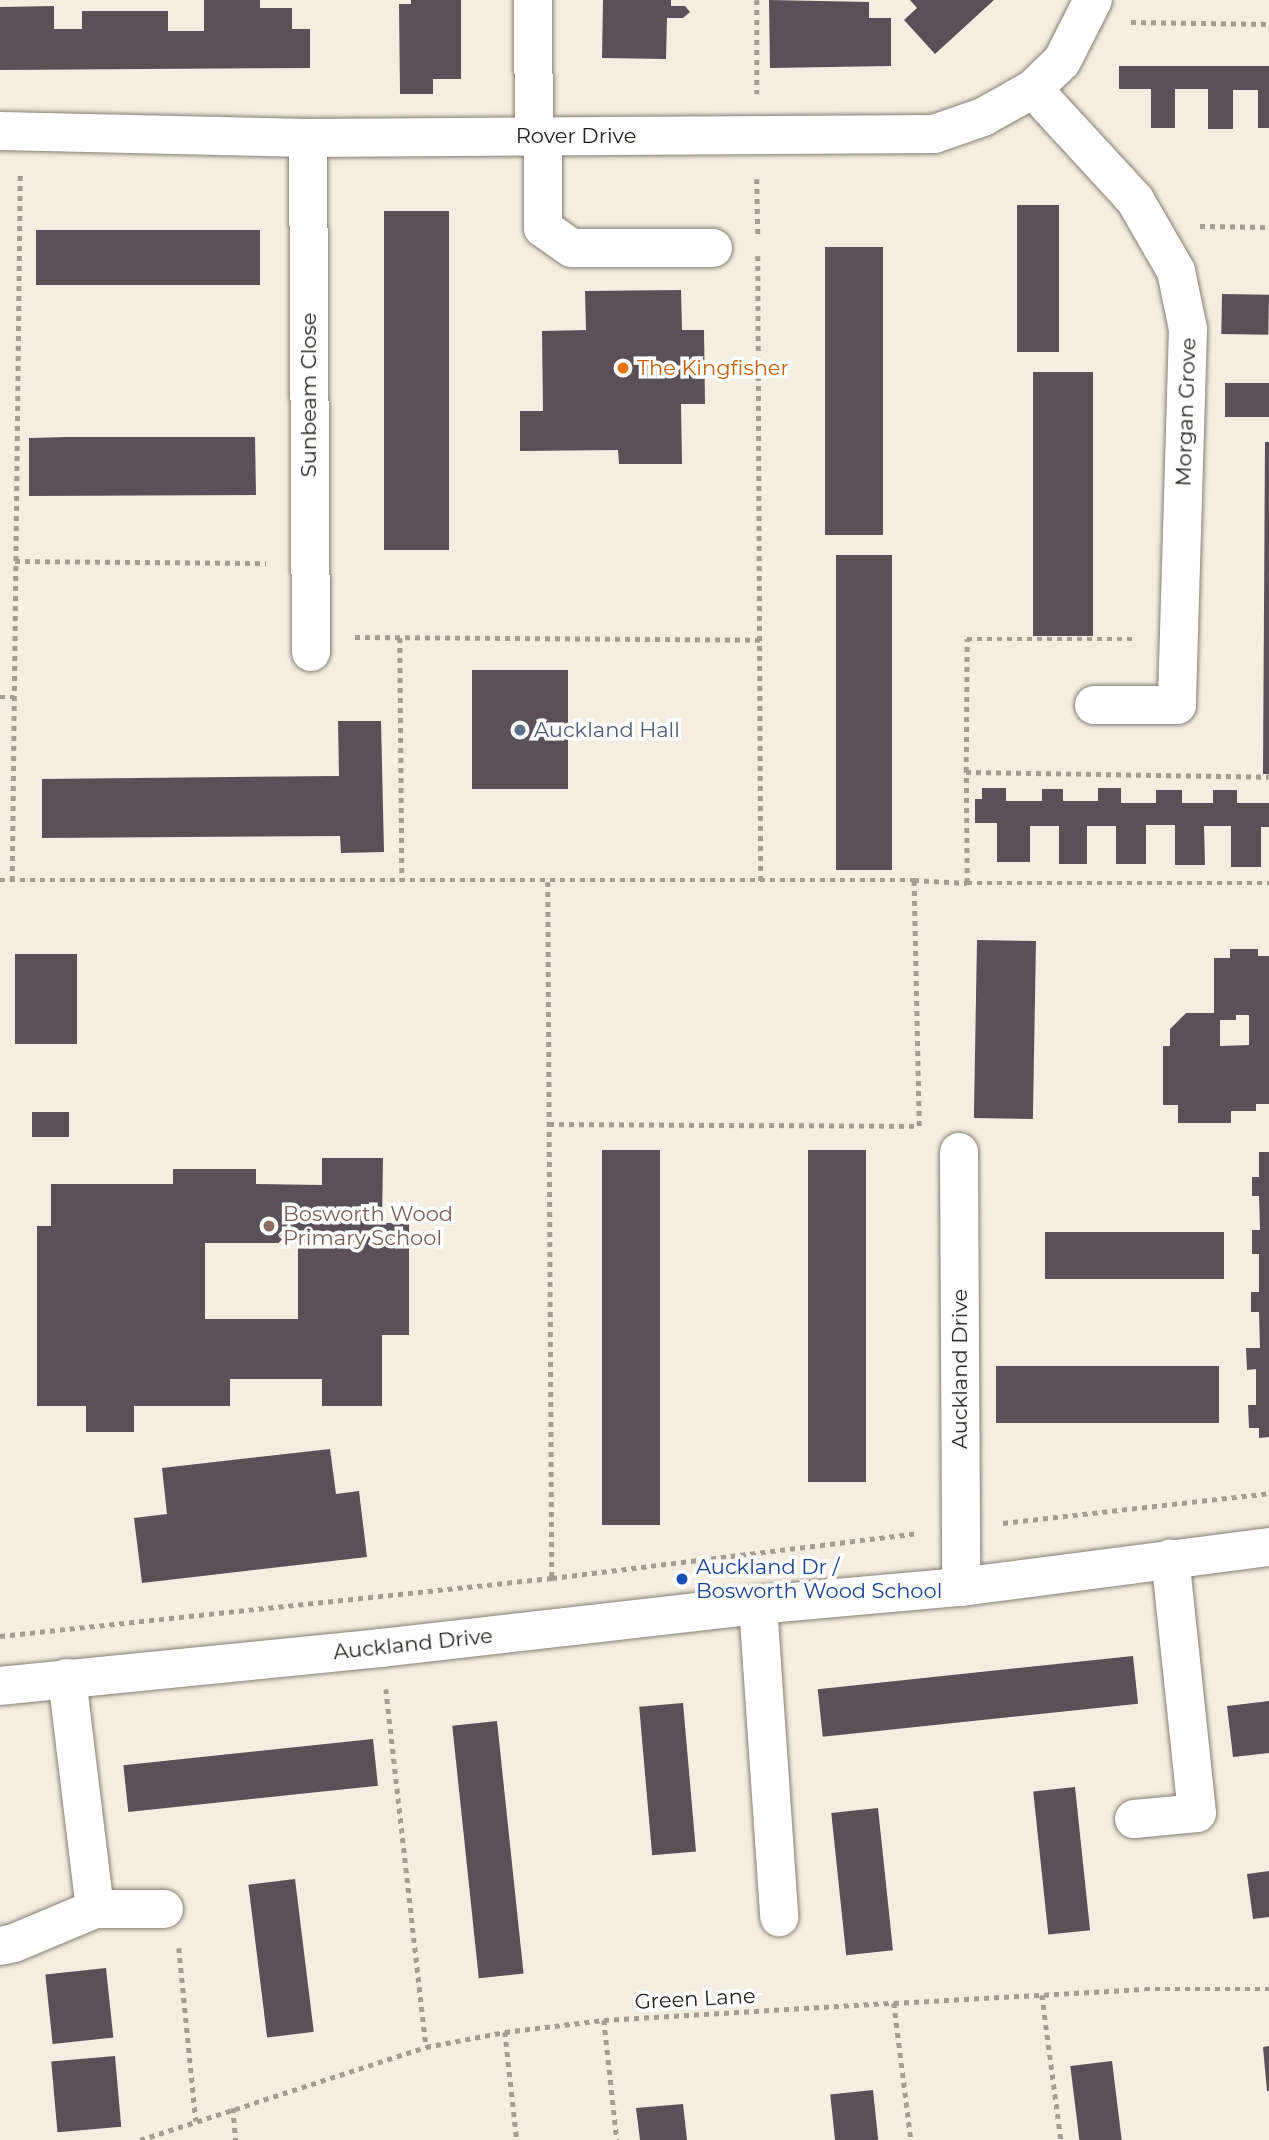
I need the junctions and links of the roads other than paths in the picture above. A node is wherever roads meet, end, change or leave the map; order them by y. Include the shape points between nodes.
1 (533, 0) edge
2 (1087, 11) edge
3 (1032, 89) junction
4 (10, 131) edge
5 (539, 135) junction
6 (308, 138) junction
7 (713, 248) dead end
8 (311, 644) road end
9 (1094, 705) dead end
10 (959, 1152) dead end
11 (1269, 1547) edge
12 (1170, 1558) junction
13 (961, 1587) junction
14 (758, 1605) junction
15 (67, 1678) junction
16 (0, 1686) edge
17 (1134, 1819) dead end
18 (95, 1909) junction
19 (164, 1909) road end
20 (779, 1916) dead end
21 (7, 1945) edge

1 - 5 street
2 - 3 street, Rover Drive via 1062,61
3 - 5 street, Rover Drive via 983,117 934,134
3 - 9 street, Morgan Grove via 1135,200 1176,271 1188,329 1177,705
4 - 6 street, Rover Drive
5 - 6 street, Rover Drive
5 - 7 street via 543,228 572,248
6 - 8 street, Sunbeam Close
10 - 13 street, Auckland Drive
11 - 12 street, Auckland Drive
12 - 13 street, Auckland Drive
12 - 17 street via 1197,1813
13 - 14 street, Auckland Drive
14 - 15 street, Auckland Drive
14 - 20 street
15 - 16 street, Auckland Drive
15 - 18 street
18 - 19 street
18 - 21 street

